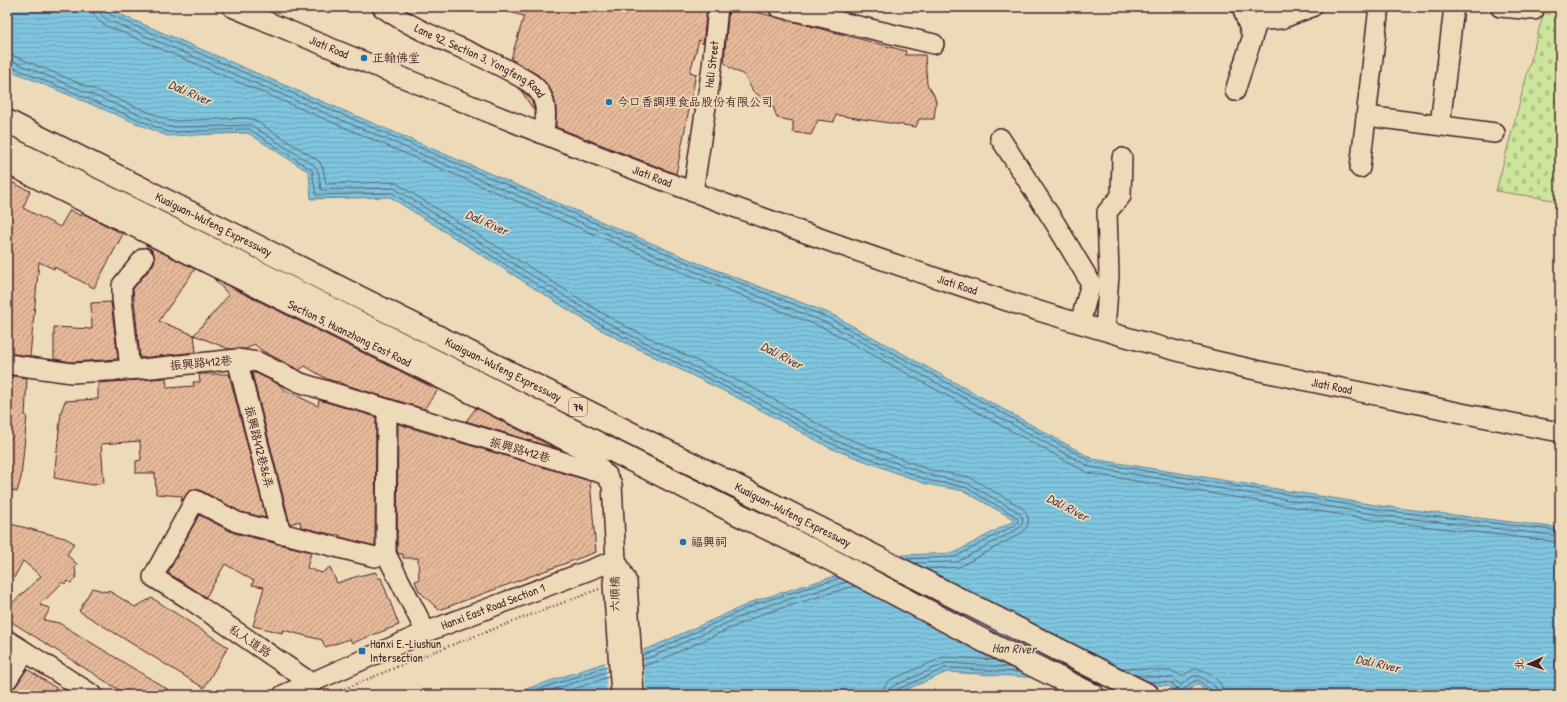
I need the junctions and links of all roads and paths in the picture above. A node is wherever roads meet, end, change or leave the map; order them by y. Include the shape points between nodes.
1 (232, 7) edge
2 (382, 7) edge
3 (718, 7) edge
4 (778, 7) edge
5 (1242, 7) edge
6 (1312, 7) edge
7 (1379, 7) edge
8 (1454, 7) edge
9 (1500, 7) edge
10 (1534, 10) dead end
11 (1252, 36) junction
12 (934, 44) dead end
13 (1235, 91) dead end
14 (1366, 116) junction
15 (7, 121) edge
16 (1440, 125) junction
17 (1495, 133) dead end
18 (543, 134) junction
19 (1000, 138) dead end
20 (7, 147) edge
21 (1122, 158) dead end
22 (7, 164) edge
23 (1360, 168) dead end
24 (693, 192) junction
25 (144, 258) dead end
26 (1080, 322) junction
27 (1105, 330) junction
28 (236, 359) junction
29 (7, 364) edge
30 (130, 369) junction
31 (387, 410) junction
32 (1560, 432) edge
33 (607, 475) junction
34 (281, 534) junction
35 (386, 554) junction
36 (616, 560) junction
37 (613, 584) junction
38 (426, 632) junction
39 (7, 640) edge
40 (25, 652) junction
41 (7, 680) edge
42 (310, 682) junction
43 (93, 695) edge
44 (283, 695) edge
45 (330, 695) edge
46 (621, 695) edge
47 (634, 695) edge
48 (1093, 695) edge
49 (1148, 695) edge

1 - 18 street, Jiati Road
2 - 18 street, Lane 92, Section 3, Yongfeng Road via 398,19 495,63 535,86 545,104 546,122
3 - 24 street, Heli Street via 712,67
4 - 12 street
5 - 11 street
6 - 11 street via 1281,19 1257,23
7 - 14 street
8 - 16 street
9 - 10 street
11 - 13 street
14 - 16 street
14 - 23 street
15 - 49 highway, Kuaiguan-Wufeng Expressway / 74
16 - 17 street
18 - 24 street, Jiati Road
19 - 26 street via 1091,283
20 - 48 highway, Kuaiguan-Wufeng Expressway / 74 via 820,554 986,642
21 - 27 street via 1121,196 1108,212 1109,275
22 - 33 street, Section 5, Huanzhong East Road via 588,452
24 - 26 street, Jiati Road via 852,250
25 - 30 street via 122,285
26 - 27 street, Jiati Road
27 - 32 street, Jiati Road via 1259,370 1448,411
28 - 30 street, 振興路412巷
28 - 31 street, 振興路412巷 via 258,362 301,383
28 - 34 street, 振興路412巷86弄
29 - 30 street, 振興路412巷 via 72,373
31 - 33 street, 振興路412巷
31 - 35 street
33 - 36 street, Section 5, Huanzhong East Road via 612,484
34 - 35 street via 374,557
34 - 42 street, 私人道路 via 237,522 195,500 153,577
35 - 38 street
36 - 37 street, 六順橋
36 - 38 street, Hanxi East Road Section 1
36 - 47 street, 六順橋 via 627,582
37 - 45 path via 428,654
37 - 46 street, 六順橋
38 - 42 street, Hanxi East Road Section 1
39 - 40 street
40 - 41 street
40 - 43 street
42 - 44 street, Hanxi East Road Section 1

